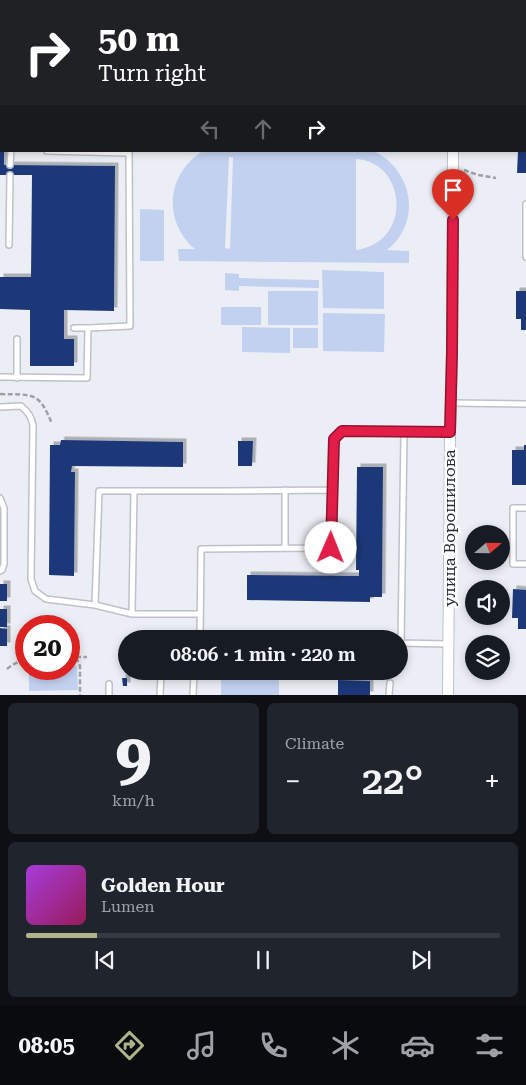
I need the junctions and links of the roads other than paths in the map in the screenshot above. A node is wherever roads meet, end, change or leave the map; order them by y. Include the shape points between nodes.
1 (11, 152) edge
2 (129, 152) edge
3 (453, 152) edge
4 (10, 165) dead end
5 (10, 175) dead end
6 (526, 204) edge
7 (9, 245) dead end
8 (526, 257) edge
9 (74, 328) dead end
10 (88, 328) junction
11 (17, 339) dead end
12 (0, 378) edge
13 (17, 378) junction
14 (450, 402) junction
15 (526, 404) edge
16 (0, 407) edge
17 (404, 432) junction
18 (450, 432) junction
19 (285, 490) junction
20 (332, 490) junction
21 (134, 491) junction
22 (0, 498) edge
23 (526, 508) edge
24 (285, 548) junction
25 (526, 564) edge
26 (0, 571) edge
27 (95, 605) junction
28 (132, 614) junction
29 (200, 614) junction
30 (200, 630) edge
31 (400, 630) edge
32 (408, 642) edge
33 (449, 644) junction
34 (161, 680) edge
35 (194, 680) edge
36 (390, 683) dead end
37 (109, 684) dead end
38 (109, 695) edge
39 (160, 695) edge
40 (193, 695) edge
41 (389, 695) edge
42 (448, 695) edge

1 - 4 lane
2 - 10 lane via 130,326
3 - 14 street, улица Ворошилова
5 - 7 lane
6 - 8 lane
9 - 10 lane
10 - 13 lane via 87,378
11 - 13 lane
12 - 13 lane
14 - 15 lane
14 - 18 street, улица Ворошилова
16 - 27 lane via 21,406 32,417 31,579 36,591 46,599
17 - 18 lane
17 - 20 lane via 342,431 334,439
17 - 31 lane
18 - 33 street, улица Ворошилова
19 - 20 lane
19 - 21 lane
19 - 24 lane
20 - 24 lane via 331,548
21 - 27 lane via 99,491
21 - 28 lane
22 - 26 lane via 4,508 4,564
23 - 25 lane via 513,508 513,564
24 - 29 lane via 201,549
27 - 28 lane
28 - 29 lane
29 - 30 lane
32 - 33 lane
33 - 42 street, улица Ворошилова
34 - 39 lane
35 - 40 lane
36 - 41 lane
37 - 38 lane

